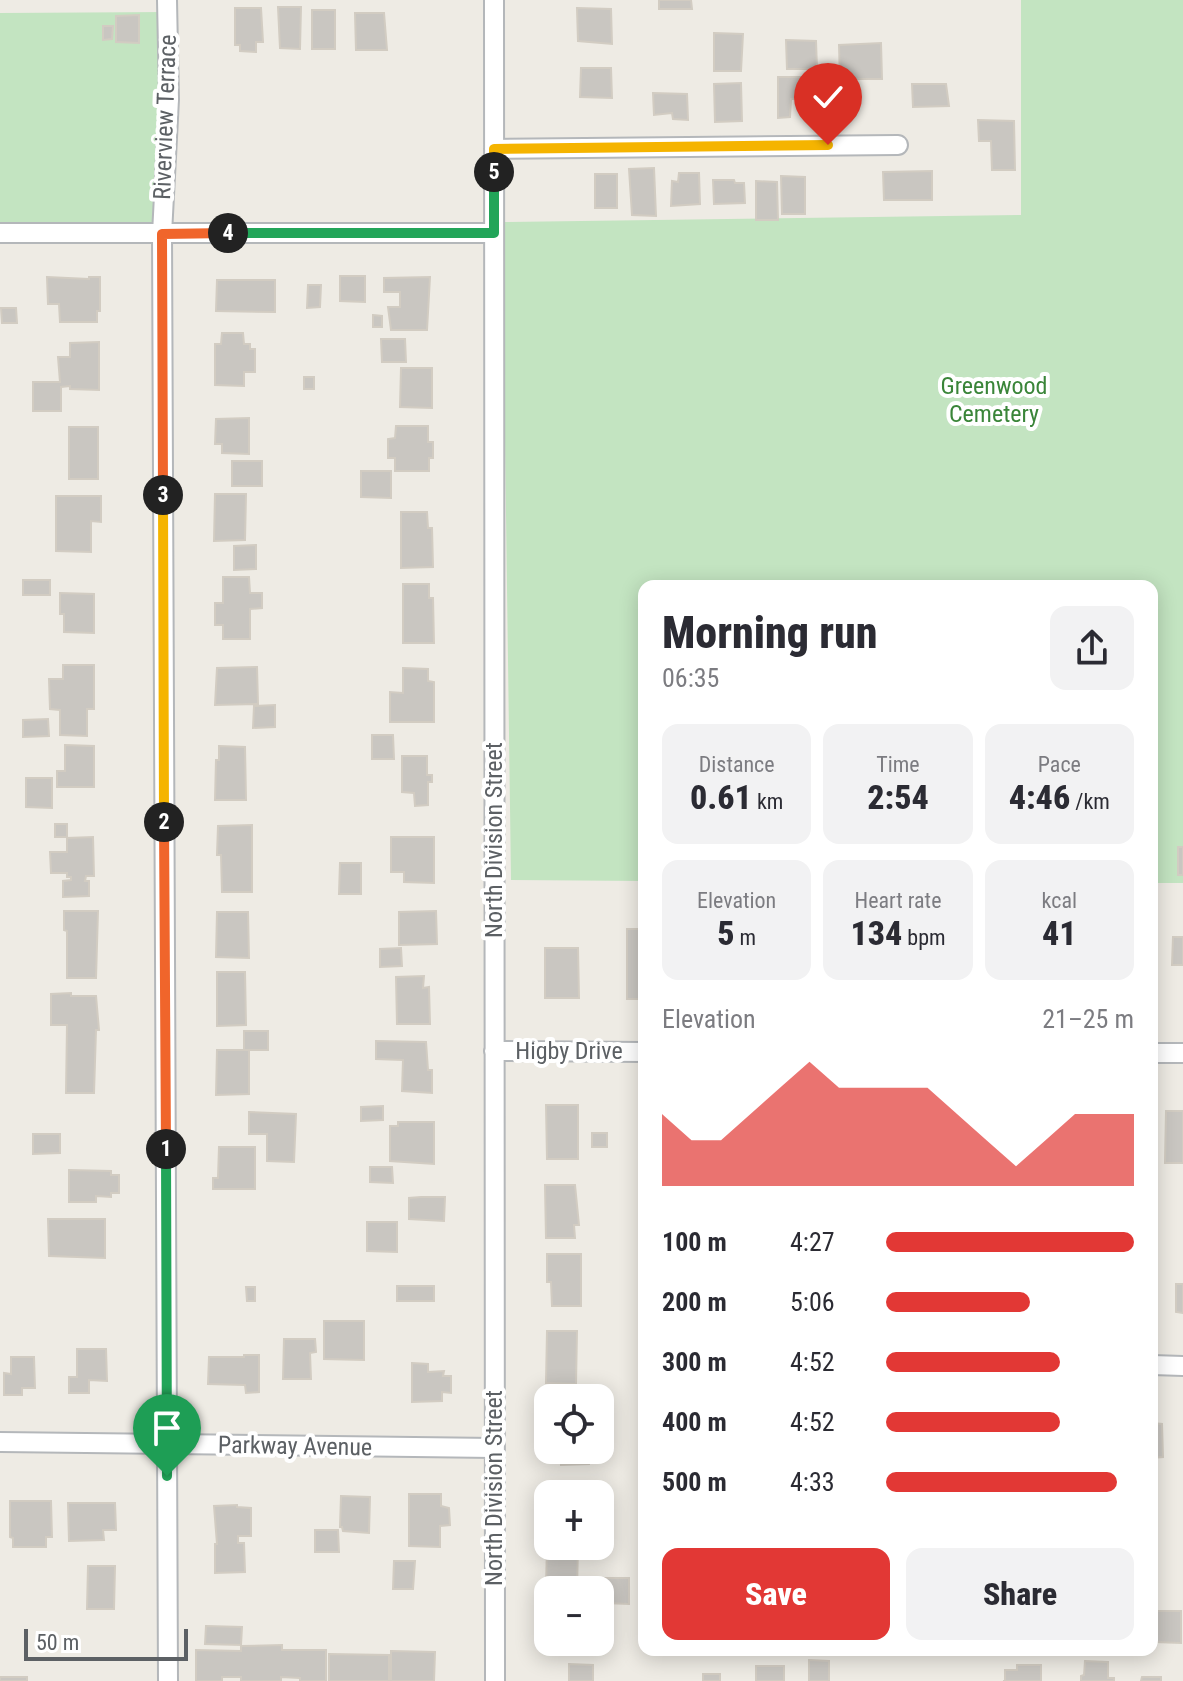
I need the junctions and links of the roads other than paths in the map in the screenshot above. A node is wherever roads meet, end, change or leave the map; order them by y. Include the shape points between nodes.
1 (167, 0) edge
2 (494, 0) edge
3 (898, 145) dead end
4 (494, 149) junction
5 (0, 233) edge
6 (494, 233) junction
7 (162, 234) junction
8 (494, 1051) junction
9 (638, 1052) edge
10 (1158, 1053) edge
11 (1183, 1053) edge
12 (1158, 1365) edge
13 (1183, 1366) edge
14 (0, 1442) edge
15 (167, 1444) junction
16 (494, 1448) junction
17 (168, 1681) edge
18 (495, 1681) edge

1 - 7 street, Riverview Terrace via 169,99
2 - 4 street, North Division Street
3 - 4 street
4 - 6 street, North Division Street
5 - 7 street
6 - 7 street
6 - 8 street, North Division Street
7 - 15 street, Riverview Terrace
8 - 9 street, Higby Drive
8 - 16 street, North Division Street
10 - 11 street
12 - 13 street
14 - 15 street, Parkway Avenue
15 - 16 street, Parkway Avenue
15 - 17 street, Riverview Terrace
16 - 18 street, North Division Street

